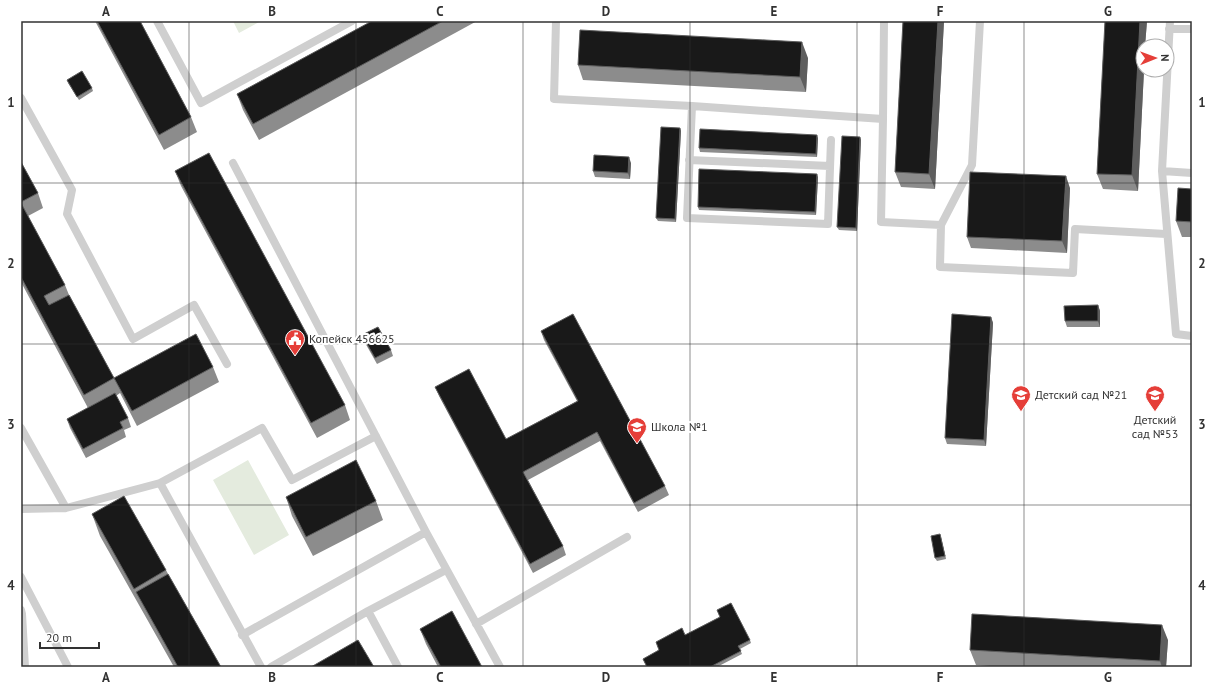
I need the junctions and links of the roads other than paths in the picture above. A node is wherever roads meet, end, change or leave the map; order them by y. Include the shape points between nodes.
1 (157, 21) edge
2 (352, 21) edge
3 (556, 21) edge
4 (884, 21) edge
5 (980, 21) edge
6 (1170, 25) edge
7 (1192, 29) edge
8 (21, 98) edge
9 (692, 106) junction
10 (883, 119) junction
11 (831, 140) dead end
12 (689, 160) junction
13 (233, 163) dead end
14 (830, 166) junction
15 (1162, 171) junction
16 (1192, 173) edge
17 (941, 225) junction
18 (1166, 234) junction
19 (1192, 336) edge
20 (227, 364) dead end
21 (21, 428) edge
22 (376, 436) junction
23 (160, 483) junction
24 (66, 508) junction
25 (21, 509) edge
26 (426, 532) junction
27 (627, 536) dead end
28 (446, 570) junction
29 (21, 577) edge
30 (21, 610) edge
31 (368, 612) junction
32 (476, 624) junction
33 (242, 635) junction
34 (25, 667) edge
35 (68, 667) edge
36 (261, 667) edge
37 (271, 667) edge
38 (398, 667) edge
39 (500, 667) edge

1 - 2 lane via 201,103
3 - 9 lane via 554,99
4 - 10 lane
5 - 17 lane via 972,165
6 - 7 lane
6 - 15 lane
8 - 20 lane via 72,190 67,214 134,339 194,305
9 - 10 lane
9 - 12 lane
10 - 17 lane via 880,222
11 - 14 lane
12 - 14 lane
12 - 14 lane via 687,218 695,219 828,224
13 - 22 lane
15 - 16 lane
15 - 18 lane
17 - 18 lane via 940,267 1073,273 1075,229
18 - 19 lane via 1176,334
21 - 24 lane
22 - 23 lane via 292,480 262,428
22 - 26 lane
23 - 24 lane
23 - 33 lane
24 - 25 lane
26 - 28 lane
26 - 33 lane
27 - 32 lane
28 - 31 lane
28 - 32 lane
29 - 35 lane
30 - 34 lane
31 - 37 lane
31 - 38 lane
32 - 39 lane
33 - 36 lane

